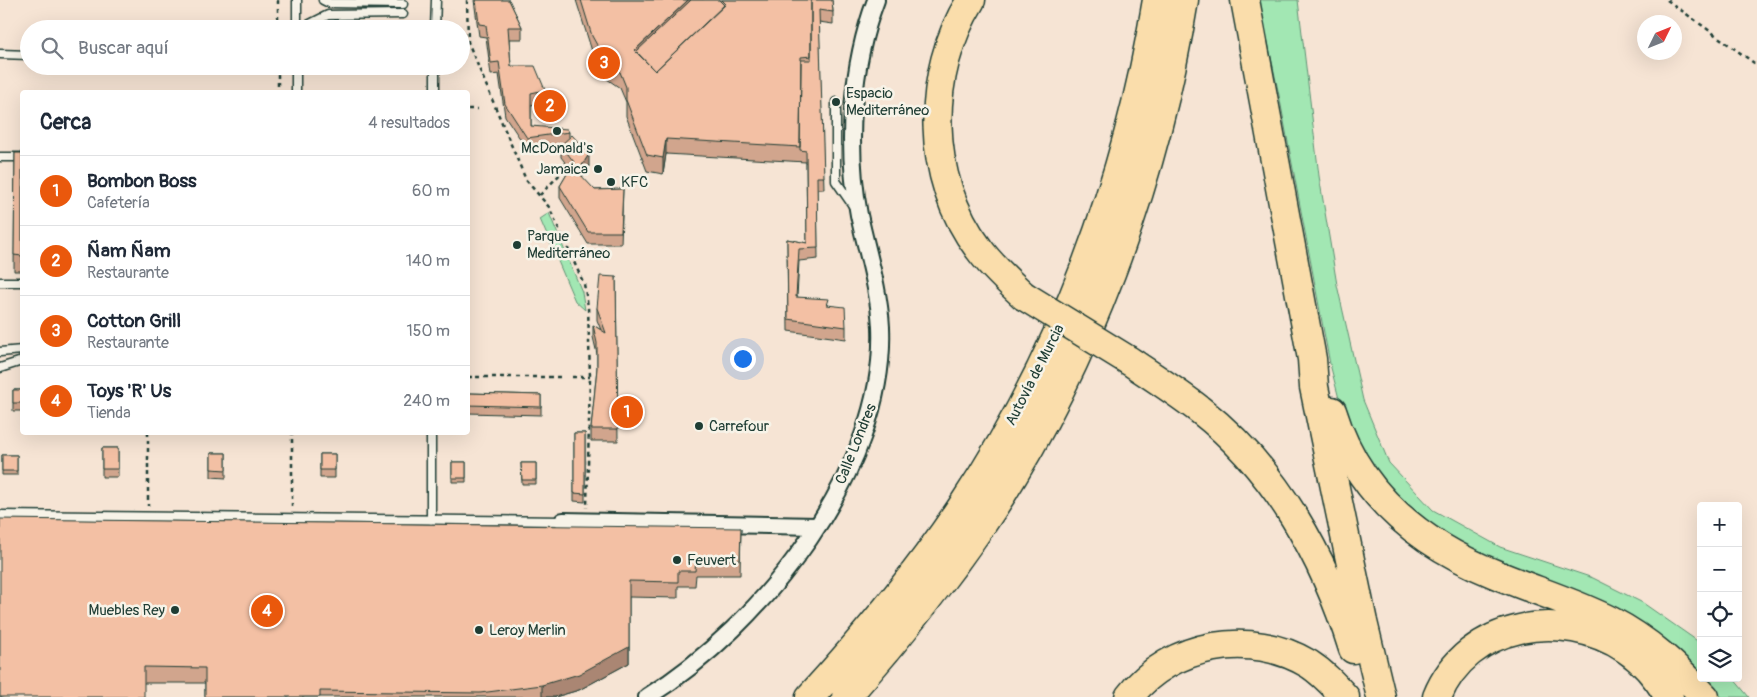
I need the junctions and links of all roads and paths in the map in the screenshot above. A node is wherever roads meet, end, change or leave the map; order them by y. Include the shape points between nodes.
1 (278, 0) edge
2 (297, 0) edge
3 (323, 0) edge
4 (436, 0) edge
5 (467, 0) edge
6 (876, 0) edge
7 (971, 0) edge
8 (1157, 0) edge
9 (1184, 0) edge
10 (1245, 0) edge
11 (1667, 0) edge
12 (403, 4) dead end
13 (403, 14) dead end
14 (278, 20) edge
15 (298, 20) edge
16 (317, 20) edge
17 (435, 20) edge
18 (467, 20) edge
19 (470, 47) edge
20 (0, 54) edge
21 (20, 55) edge
22 (1757, 65) edge
23 (278, 75) edge
24 (296, 75) edge
25 (435, 75) edge
26 (278, 86) dead end
27 (296, 90) edge
28 (435, 90) edge
29 (836, 102) dead end
30 (470, 109) edge
31 (478, 109) dead end
32 (0, 157) edge
33 (20, 157) edge
34 (568, 166) edge
35 (540, 195) junction
36 (859, 215) junction
37 (0, 282) edge
38 (20, 282) edge
39 (20, 350) edge
40 (0, 352) edge
41 (1312, 359) junction
42 (20, 362) edge
43 (0, 368) edge
44 (470, 377) edge
45 (560, 377) dead end
46 (572, 377) dead end
47 (590, 377) junction
48 (148, 435) edge
49 (292, 435) edge
50 (431, 435) edge
51 (586, 512) dead end
52 (0, 516) edge
53 (148, 517) junction
54 (292, 518) junction
55 (431, 520) junction
56 (563, 521) joint
57 (817, 526) junction
58 (646, 697) edge
59 (810, 697) edge
60 (846, 697) edge
61 (1130, 697) edge
62 (1345, 697) edge
63 (1368, 697) edge
64 (1381, 697) edge
65 (1437, 697) edge
66 (1669, 697) edge
67 (1705, 697) edge

1 - 14 path
2 - 15 lane
3 - 12 lane via 329,3
4 - 17 lane
5 - 18 path
6 - 36 street, Calle Londres via 864,36 853,116 852,152
7 - 63 highway, bridge via 948,47 939,91 937,134 943,172 966,230 978,249 1024,296 1128,360 1201,410 1267,475 1322,567 1346,625
8 - 59 highway, Autovía de Murcia via 1138,94 1114,182 1079,282 1051,347 994,455 961,508 862,637
9 - 60 highway, Autovía de Murcia via 1151,152 1104,292 1075,358 1022,461 983,522 918,611
10 - 41 highway
11 - 22 path
13 - 16 lane via 328,15
19 - 35 path via 526,180
20 - 21 lane
23 - 26 path
24 - 27 lane
25 - 28 lane
29 - 36 lane via 836,181
30 - 31 path
32 - 33 lane
34 - 35 path
35 - 47 path via 550,207 584,284 588,306
36 - 57 street, Calle Londres via 878,300 881,358 871,413 862,437
37 - 38 lane
39 - 40 lane
41 - 64 highway via 1314,387 1343,533
41 - 67 highway via 1352,459 1372,490 1397,516 1458,558 1611,621 1648,643
42 - 43 lane
44 - 45 path
46 - 47 path
47 - 51 path
48 - 53 path
49 - 54 path
50 - 55 lane
52 - 53 lane
53 - 54 lane
54 - 55 lane
55 - 56 lane
56 - 57 street
57 - 58 street, Calle Londres via 783,574 741,622 696,662
61 - 62 highway via 1159,668 1181,656 1209,647 1234,644 1261,646 1309,664
65 - 66 highway via 1454,668 1469,653 1487,640 1510,630 1535,626 1583,630 1619,645 1644,664

